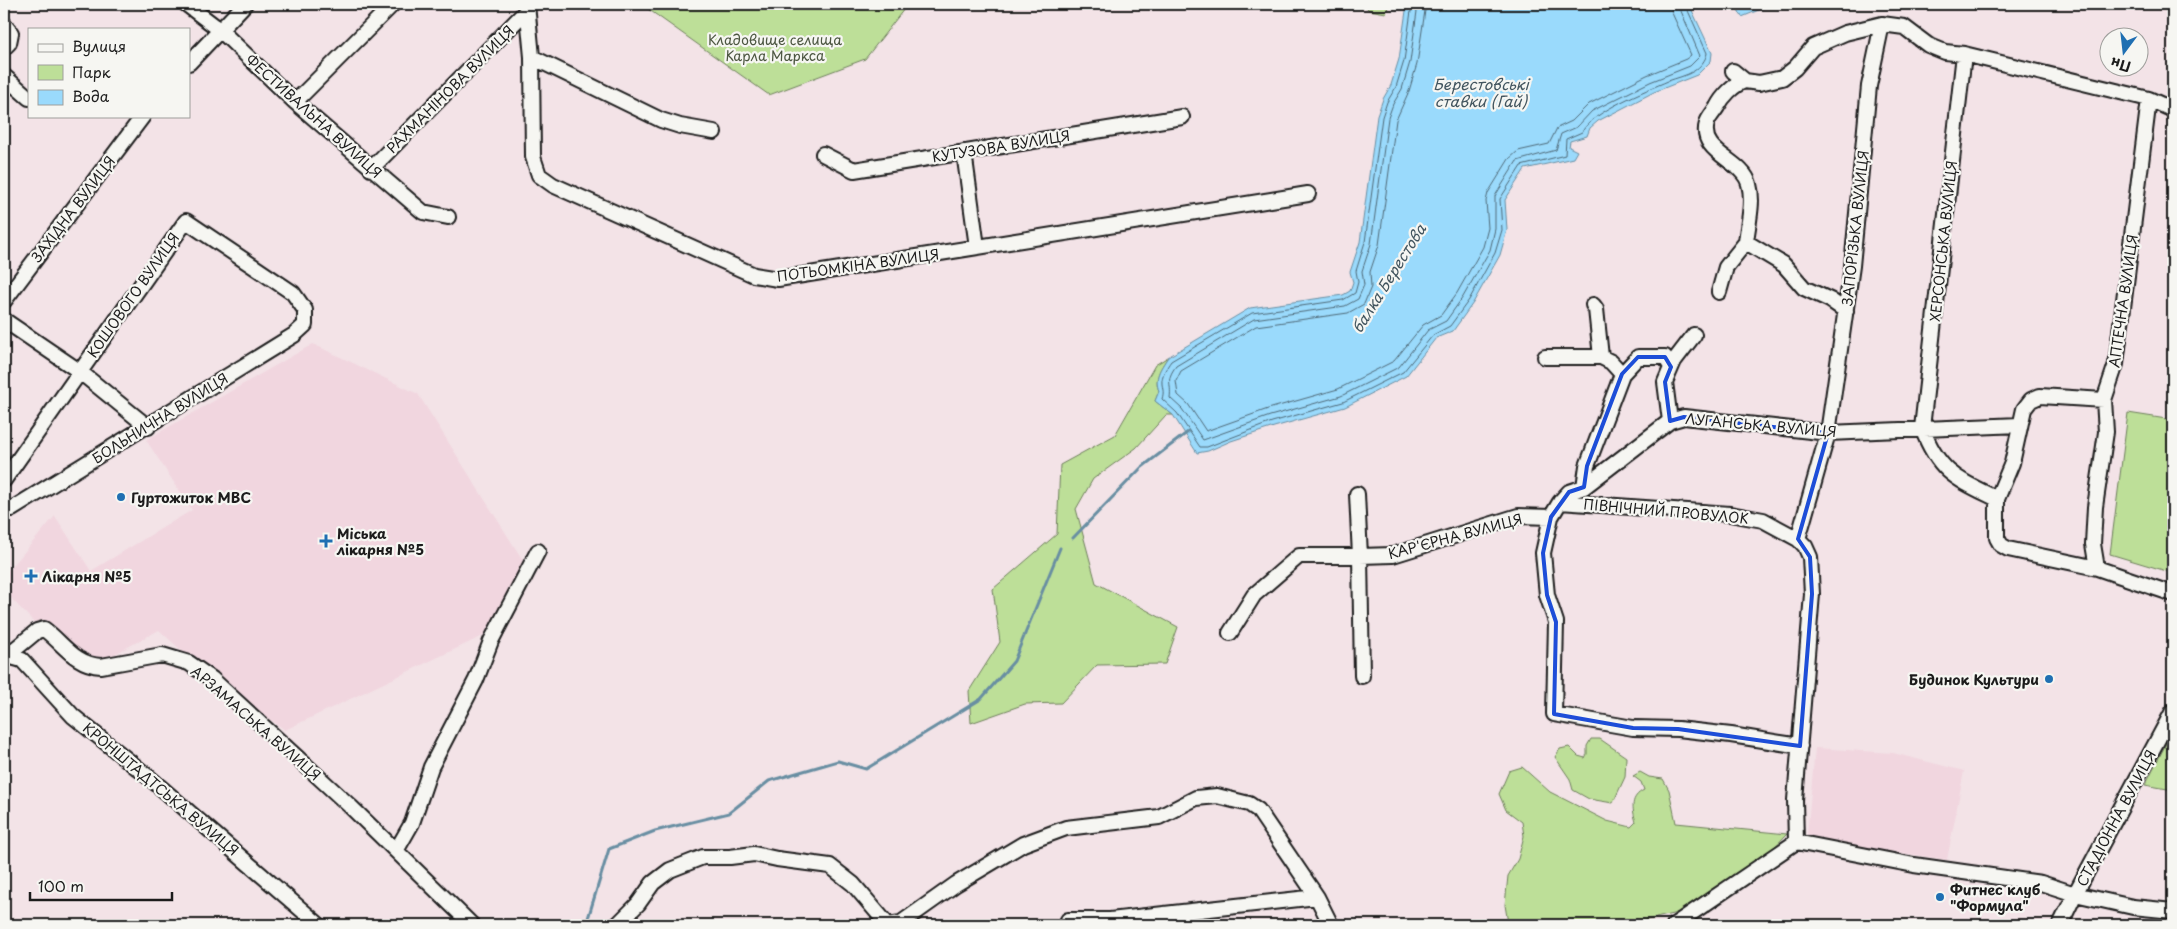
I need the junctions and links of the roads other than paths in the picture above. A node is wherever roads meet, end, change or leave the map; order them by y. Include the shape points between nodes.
1 (186, 4) edge
2 (245, 4) edge
3 (393, 4) edge
4 (528, 7) edge
5 (4, 24) edge
6 (1882, 24) junction
7 (220, 30) junction
8 (4, 48) edge
9 (1964, 54) junction
10 (532, 57) junction
11 (190, 62) edge
12 (1734, 71) dead end
13 (4, 76) edge
14 (1745, 81) junction
15 (28, 97) edge
16 (2149, 99) junction
17 (295, 102) junction
18 (2173, 110) edge
19 (1182, 116) dead end
20 (141, 118) edge
21 (714, 132) dead end
22 (964, 152) junction
23 (823, 154) dead end
24 (371, 169) junction
25 (1308, 194) dead end
26 (448, 217) dead end
27 (1746, 242) junction
28 (977, 248) junction
29 (1719, 292) dead end
30 (4, 301) edge
31 (1593, 304) dead end
32 (1846, 311) junction
33 (4, 320) edge
34 (305, 325) joint
35 (1694, 335) dead end
36 (1545, 357) dead end
37 (1601, 358) junction
38 (1671, 367) junction
39 (79, 371) junction
40 (1622, 374) junction
41 (2104, 400) junction
42 (1670, 421) junction
43 (2020, 425) junction
44 (148, 427) junction
45 (1922, 428) junction
46 (1828, 433) junction
47 (4, 480) edge
48 (1584, 487) junction
49 (1357, 494) dead end
50 (1997, 498) junction
51 (1560, 502) junction
52 (12, 509) dead end
53 (1551, 517) junction
54 (1798, 539) junction
55 (538, 551) dead end
56 (1360, 556) junction
57 (2097, 568) junction
58 (2173, 594) edge
59 (1230, 633) dead end
60 (6, 655) edge
61 (1362, 676) dead end
62 (2173, 711) edge
63 (1800, 746) junction
64 (1796, 842) junction
65 (396, 851) junction
66 (2075, 894) junction
67 (1317, 897) junction
68 (2173, 911) edge
69 (1068, 920) dead end
70 (319, 925) edge
71 (472, 925) edge
72 (617, 925) edge
73 (1331, 925) edge
74 (1674, 925) edge
75 (2060, 925) edge

1 - 7 street, ФЕСТИВАЛЬНА ВУЛИЦЯ
2 - 7 street
3 - 17 street
4 - 10 street, ПОТЬОМКІНА ВУЛИЦЯ
4 - 24 street, РАХМАНІНОВА ВУЛИЦЯ
5 - 8 street via 11,33
6 - 9 street via 1904,27 1928,45 1945,52
6 - 14 street via 1845,33 1813,47 1796,68 1782,78 1759,83
6 - 32 street, ЗАПОРІЗЬКА ВУЛИЦЯ via 1869,86
7 - 11 street
7 - 17 street, ФЕСТИВАЛЬНА ВУЛИЦЯ
9 - 16 street
9 - 45 street, ХЕРСОНСЬКА ВУЛИЦЯ
10 - 21 street via 661,120
10 - 28 street, ПОТЬОМКІНА ВУЛИЦЯ via 533,157 539,175 553,185 754,275 778,279
12 - 14 street
13 - 15 street
14 - 27 street via 1738,83 1719,102 1706,124 1707,139 1714,149 1740,169 1749,181 1751,196
16 - 18 street
16 - 41 street, АПТЕЧНА ВУЛИЦЯ via 2116,364
17 - 24 street, ФЕСТИВАЛЬНА ВУЛИЦЯ
19 - 22 street, КУТУЗОВА ВУЛИЦЯ
20 - 30 street, ЗАХІДНА ВУЛИЦЯ
22 - 23 street, КУТУЗОВА ВУЛИЦЯ via 854,170
22 - 28 street
24 - 26 street, ФЕСТИВАЛЬНА ВУЛИЦЯ via 423,212
25 - 28 street, ПОТЬОМКІНА ВУЛИЦЯ
27 - 29 street via 1726,267
27 - 32 street via 1784,265 1804,288
31 - 37 street
32 - 46 street, ЗАПОРІЗЬКА ВУЛИЦЯ
33 - 39 street
34 - 39 street, КОШОВОГО ВУЛИЦЯ via 305,310 293,293 186,221
34 - 44 street, БОЛЬНИЧНА ВУЛИЦЯ
35 - 38 street
36 - 37 street
37 - 40 street via 1611,362
38 - 40 street via 1664,357 1638,357
38 - 42 street via 1665,382
39 - 44 street
39 - 47 street, КОШОВОГО ВУЛИЦЯ
40 - 48 street via 1587,466
41 - 43 street via 2040,396 2031,400 2024,409
41 - 57 street, АПТЕЧНА ВУЛИЦЯ via 2106,432 2093,544
42 - 46 street, ЛУГАНСЬКА ВУЛИЦЯ via 1684,417
42 - 48 street, ЛУГАНСЬКА ВУЛИЦЯ
43 - 45 street, ЛУГАНСЬКА ВУЛИЦЯ
43 - 50 street via 2012,463
44 - 52 street, БОЛЬНИЧНА ВУЛИЦЯ
45 - 46 street, ЛУГАНСЬКА ВУЛИЦЯ
45 - 50 street via 1938,461 1955,478
46 - 54 street, ЗАПОРІЗЬКА ВУЛИЦЯ
48 - 51 street, ЛУГАНСЬКА ВУЛИЦЯ via 1569,492
49 - 56 street
50 - 57 street via 1997,538 2001,545
51 - 53 street
51 - 54 street, ПІВНІЧНИЙ ПРОВУЛОК via 1730,514 1763,520
53 - 56 street, КАР'ЄРНА ВУЛИЦЯ via 1518,516 1393,555
53 - 63 street via 1543,553 1547,595 1556,622 1554,714 1633,728 1678,729
54 - 63 street via 1810,557 1812,594
55 - 65 street via 491,641 476,680 431,768 412,823
56 - 59 street, КАР'ЄРНА ВУЛИЦЯ via 1299,556 1254,595
56 - 61 street
57 - 58 street
60 - 65 street, АРЗАМАСЬКА ВУЛИЦЯ via 36,631 44,629 82,662 91,665 162,655 188,663 212,680
60 - 70 street, КРОНШТАДТСЬКА ВУЛИЦЯ via 22,660 74,716
62 - 66 street, СТАДІОННА ВУЛИЦЯ
63 - 64 street via 1795,800
64 - 66 street via 1914,865 2041,883
64 - 74 street
65 - 71 street, АРЗАМАСЬКА ВУЛИЦЯ
66 - 68 street via 2133,907
66 - 75 street, СТАДІОННА ВУЛИЦЯ
67 - 69 street via 1110,920
67 - 72 street via 1258,810 1249,804 1217,796 1196,798 1159,817 1066,828 1023,844 956,884 901,923 888,925 852,884 830,866 754,854 703,857 670,870 653,883
67 - 73 street

